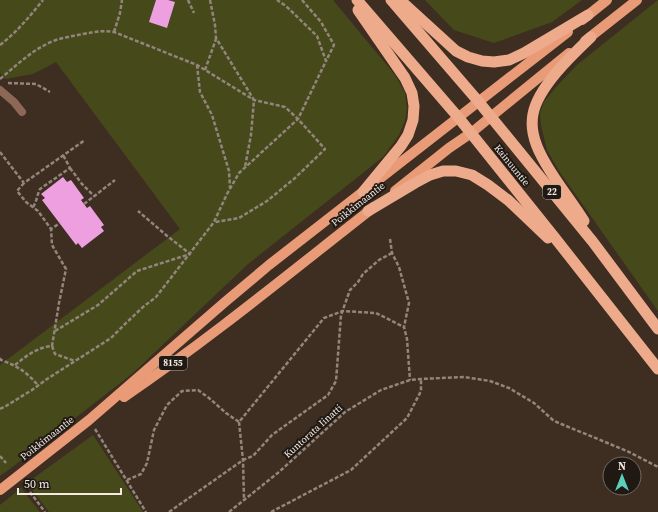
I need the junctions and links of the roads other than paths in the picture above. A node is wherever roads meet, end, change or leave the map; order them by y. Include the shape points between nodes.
1 (351, 0) edge
2 (357, 0) edge
3 (392, 0) edge
4 (400, 0) edge
5 (607, 0) edge
6 (637, 0) edge
7 (588, 15) junction
8 (591, 36) junction
9 (0, 90) edge
10 (478, 101) junction
11 (22, 112) dead end
12 (491, 116) junction
13 (458, 117) junction
14 (471, 132) junction
15 (363, 192) junction
16 (368, 211) junction
17 (612, 268) junction
18 (589, 281) junction
19 (658, 329) edge
20 (658, 369) edge
21 (89, 420) junction
22 (0, 490) edge

1 - 15 highway via 405,78 412,92 414,106 408,135
2 - 13 highway, Kainuuntie / 22
3 - 10 highway, Kainuuntie / 22
4 - 7 highway via 456,51 468,57 494,62 509,60
5 - 7 main road, Poikkimaantie
6 - 8 main road, Poikkimaantie
7 - 10 main road, Poikkimaantie
8 - 12 main road, Poikkimaantie
8 - 17 highway via 569,58 537,100 532,114 532,130 543,158
9 - 11 lane
10 - 12 highway, Kainuuntie / 22
10 - 13 main road, Poikkimaantie
12 - 14 main road, Poikkimaantie
12 - 17 highway, Kainuuntie / 22
13 - 14 highway, Kainuuntie / 22
13 - 15 main road, Poikkimaantie / 8155
14 - 16 main road, Poikkimaantie / 8155
14 - 18 highway, Kainuuntie / 22
15 - 21 main road, Poikkimaantie / 8155 via 269,265
16 - 18 highway via 415,183 443,171 472,175 508,200
16 - 21 main road, Poikkimaantie / 8155 via 206,339
17 - 19 highway, Kainuuntie / 22
18 - 20 highway, Kainuuntie / 22
21 - 22 main road, Poikkimaantie / 8155

